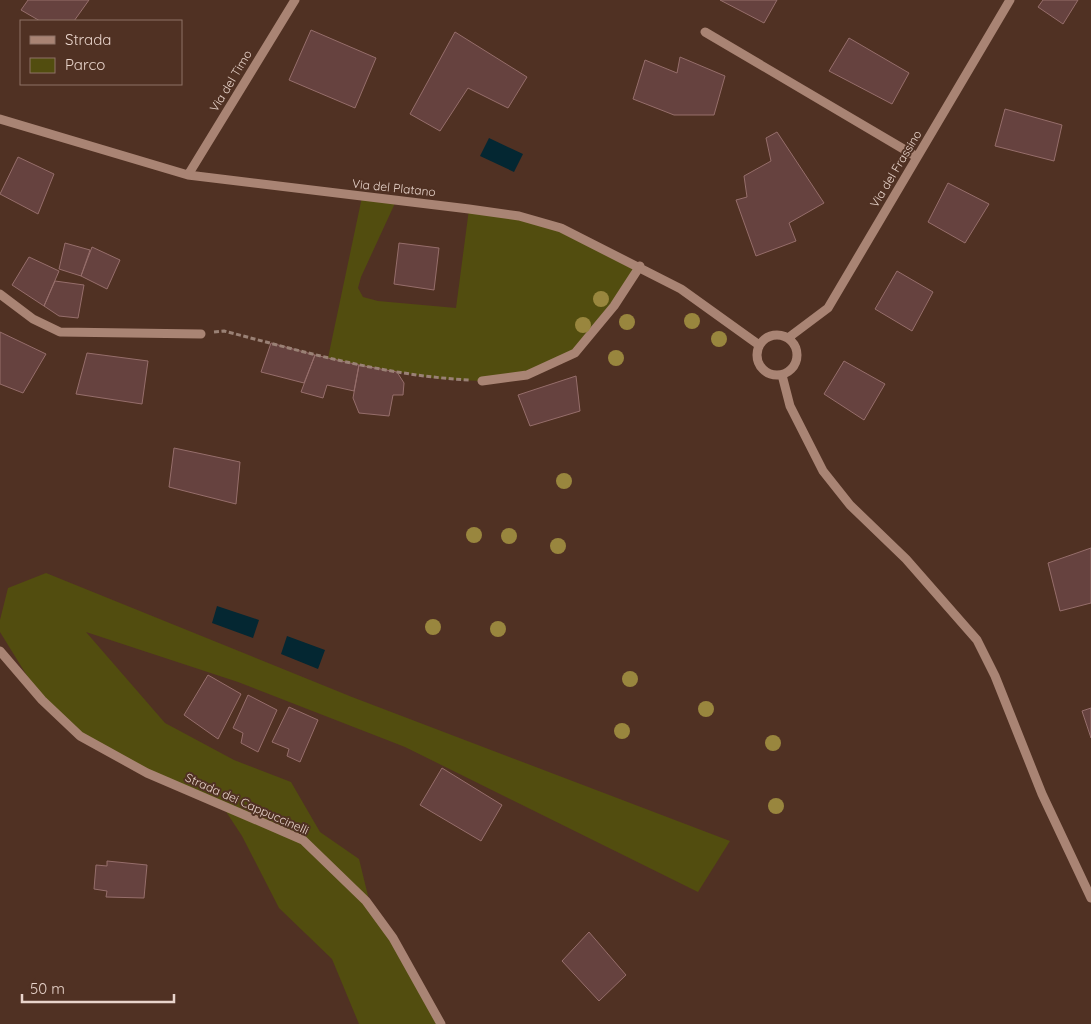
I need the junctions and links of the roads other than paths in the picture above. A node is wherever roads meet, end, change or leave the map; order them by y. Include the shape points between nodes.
1 (295, 0) edge
2 (1010, 0) edge
3 (705, 32) dead end
4 (0, 119) edge
5 (917, 157) junction
6 (188, 175) junction
7 (640, 266) junction
8 (0, 294) edge
9 (201, 334) road end
10 (788, 338) junction
11 (759, 345) junction
12 (782, 374) junction
13 (482, 381) road end
14 (0, 651) edge
15 (1091, 898) edge
16 (441, 1024) edge

1 - 6 street, Via del Timo
2 - 5 street, Via del Frassino
3 - 5 street
4 - 6 street, Via del Platano
5 - 10 street, Via del Frassino via 828,308
6 - 7 street, Via del Platano via 519,216 561,228
7 - 11 street, Via del Platano via 681,289
7 - 13 street via 614,306 575,354 527,374
8 - 9 street via 33,319 60,332
10 - 11 street via 775,335
10 - 12 street via 796,349 796,362
11 - 12 street via 759,364 768,374
12 - 15 street via 790,406 823,471 850,506 912,565 978,640 1042,794
14 - 16 street, Strada dei Cappuccinelli via 42,700 80,736 147,773 303,840 366,901 393,938

